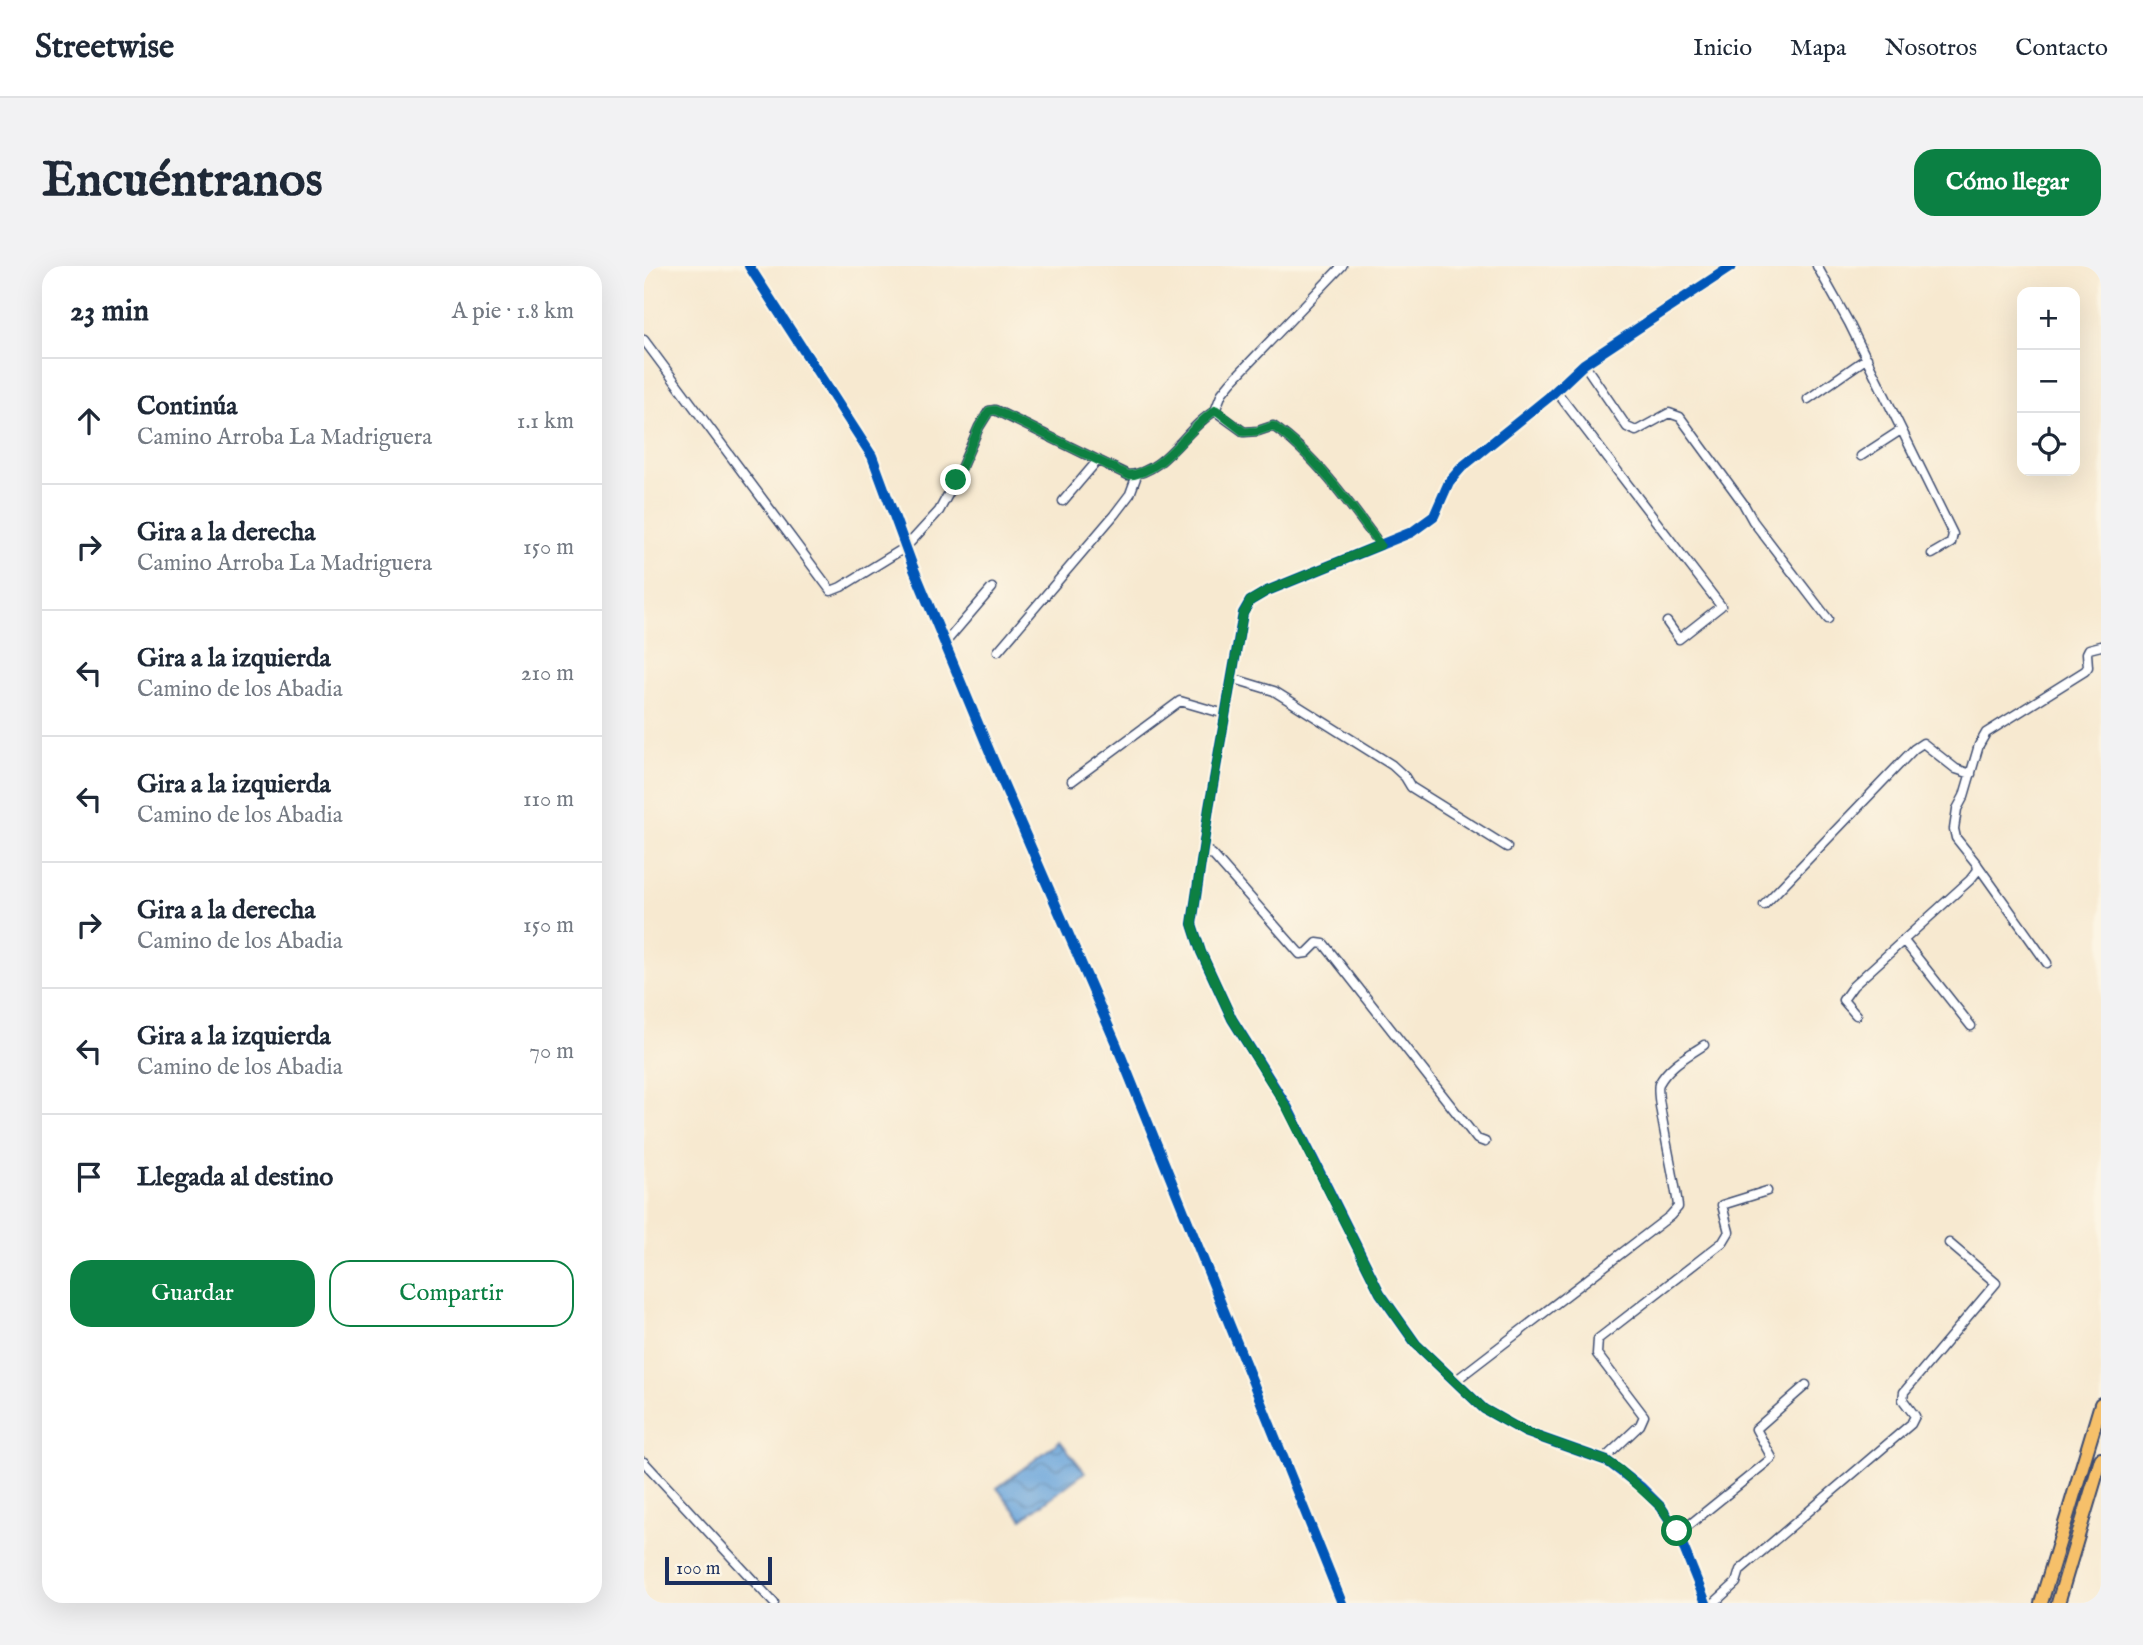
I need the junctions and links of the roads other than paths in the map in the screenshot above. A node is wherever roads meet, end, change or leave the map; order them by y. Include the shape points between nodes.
1 (749, 266) edge
2 (1342, 266) edge
3 (1817, 266) edge
4 (1729, 267) edge
5 (644, 340) edge
6 (1867, 358) junction
7 (1584, 364) junction
8 (1556, 391) junction
9 (1808, 399) dead end
10 (1215, 411) junction
11 (1901, 430) junction
12 (1861, 456) dead end
13 (1098, 460) junction
14 (1136, 475) junction
15 (1063, 501) dead end
16 (1380, 545) junction
17 (906, 547) junction
18 (1932, 554) dead end
19 (992, 588) dead end
20 (1828, 619) dead end
21 (1667, 622) dead end
22 (945, 643) junction
23 (2101, 646) edge
24 (998, 651) dead end
25 (1231, 678) junction
26 (1225, 714) junction
27 (1971, 774) junction
28 (1072, 781) dead end
29 (1507, 847) dead end
30 (1203, 848) junction
31 (1976, 863) junction
32 (1764, 905) dead end
33 (1904, 941) junction
34 (2047, 963) dead end
35 (1856, 1015) dead end
36 (1971, 1026) dead end
37 (1704, 1045) dead end
38 (1485, 1142) dead end
39 (1767, 1191) dead end
40 (1949, 1243) dead end
41 (1455, 1381) junction
42 (1806, 1385) dead end
43 (2101, 1405) edge
44 (2101, 1459) edge
45 (1604, 1460) junction
46 (644, 1462) edge
47 (1678, 1534) junction
48 (774, 1603) edge
49 (1342, 1603) edge
50 (1706, 1603) edge
51 (1714, 1603) edge
52 (2042, 1603) edge
53 (2058, 1603) edge

1 - 17 street via 872,456
2 - 10 street via 1222,393
3 - 6 street
4 - 7 street
5 - 17 street via 831,591
6 - 9 street
6 - 11 street
7 - 8 street
7 - 20 street via 1627,427 1636,431 1669,413 1680,417
8 - 16 street via 1462,467 1449,482 1434,516 1412,532
8 - 21 street via 1721,606 1679,639
10 - 14 street via 1165,457
10 - 16 street via 1244,432 1273,426 1286,435 1343,496
11 - 12 street
11 - 18 street via 1953,534 1951,542
13 - 14 street
13 - 15 street
13 - 17 street via 989,411 939,511
14 - 24 street via 1130,494
16 - 25 street via 1250,601 1243,614
17 - 22 street
19 - 22 street
22 - 49 street via 1117,1046
23 - 27 street via 2087,653 2085,671 1986,733
25 - 26 street
25 - 29 street via 1274,691 1328,724 1392,765 1411,787
26 - 28 street via 1180,701
26 - 30 street
27 - 31 street via 1954,829
27 - 32 street via 1956,769 1923,743
30 - 38 street via 1300,954 1317,943 1324,944 1477,1139
30 - 41 street via 1192,924 1232,1019 1287,1108 1380,1293 1416,1344
31 - 33 street via 1978,870 1970,880
31 - 34 street
33 - 35 street via 1843,1000
33 - 36 street
37 - 41 street via 1674,1065 1658,1085 1678,1206
39 - 45 street via 1722,1205 1729,1232 1723,1242 1598,1339 1597,1354 1644,1416
40 - 51 street via 1996,1283 1904,1392 1903,1400 1916,1416 1911,1424 1740,1570 1737,1583
41 - 45 street via 1504,1421
42 - 47 street via 1756,1430 1772,1458
43 - 52 highway
44 - 53 highway
45 - 47 street via 1661,1507
46 - 48 street
47 - 50 street

